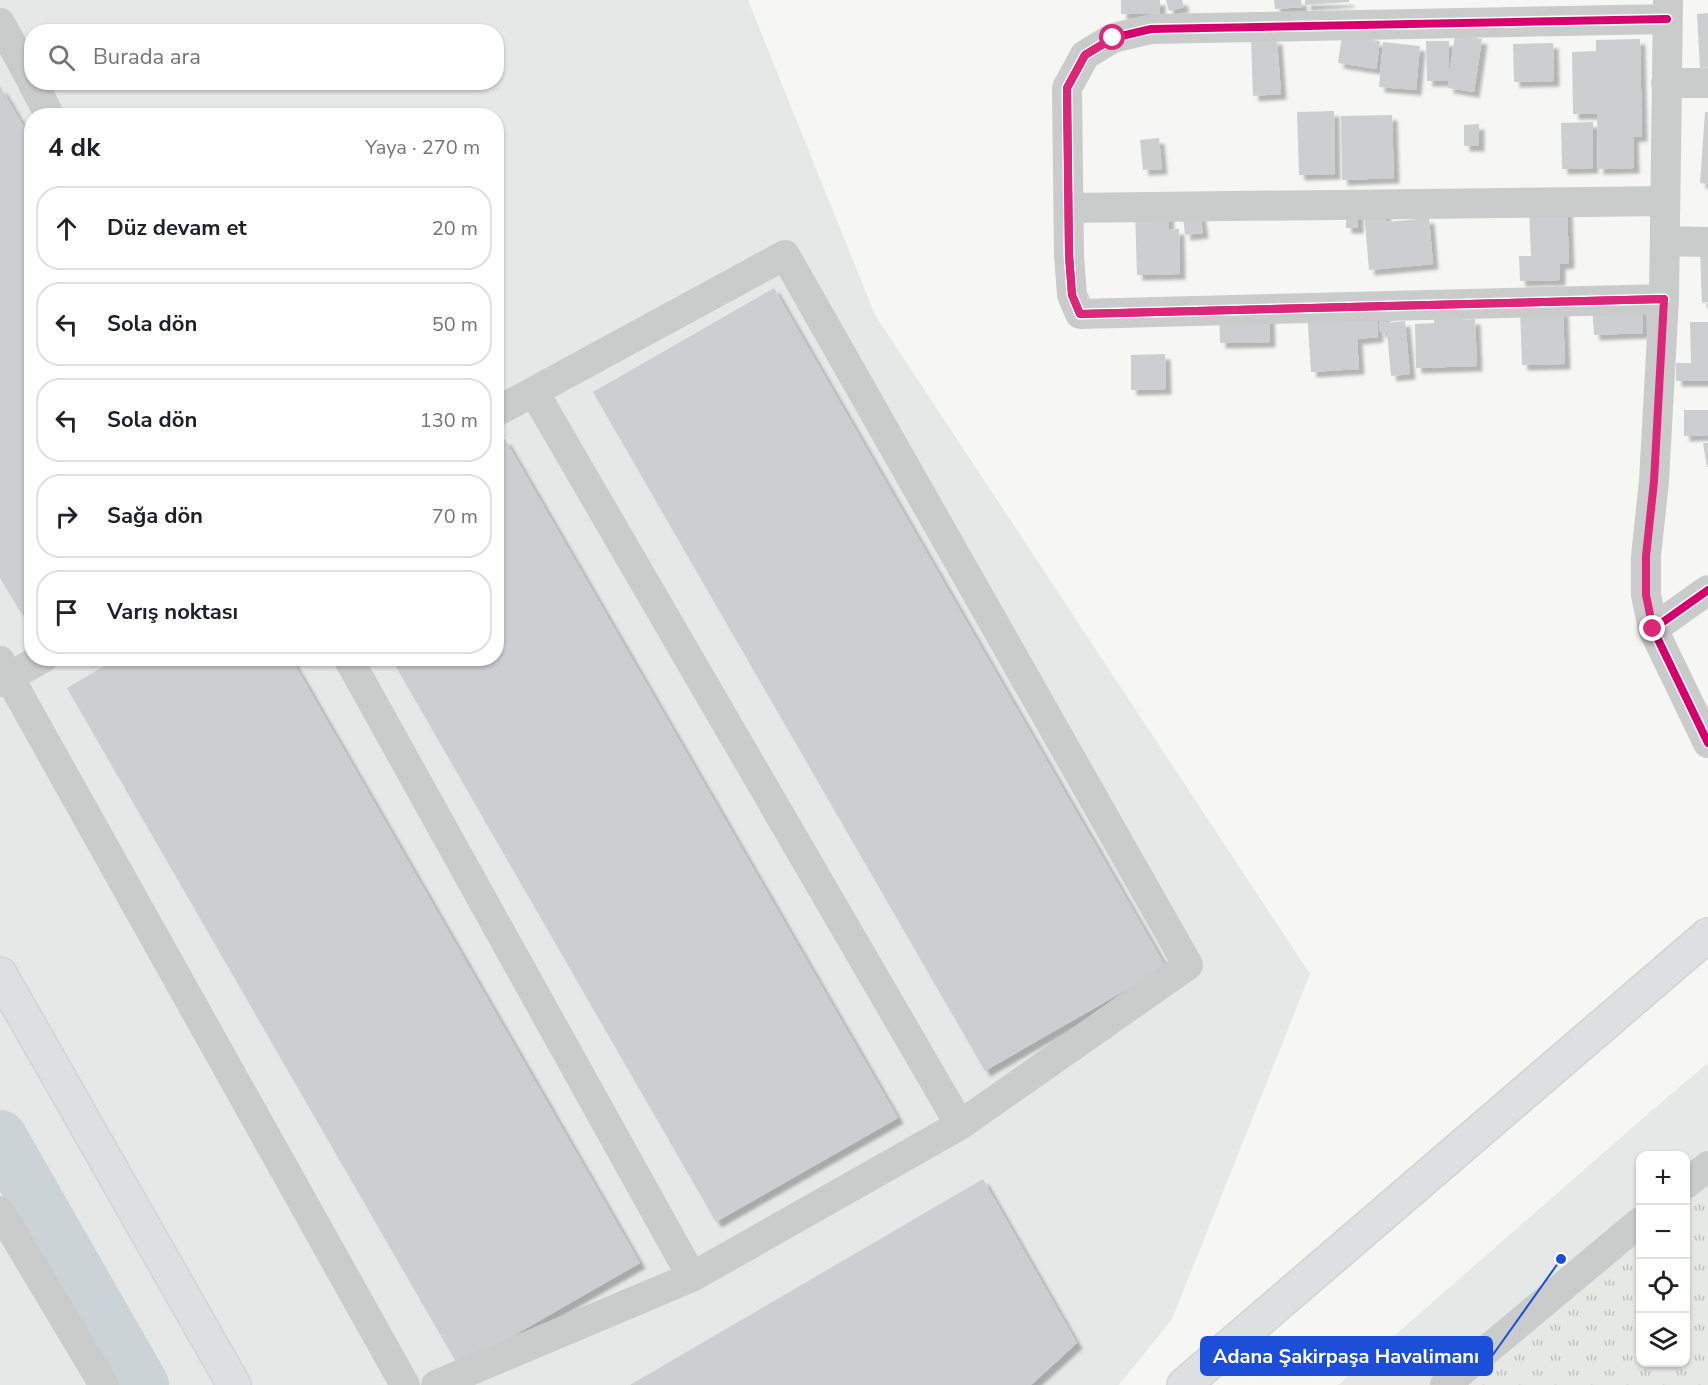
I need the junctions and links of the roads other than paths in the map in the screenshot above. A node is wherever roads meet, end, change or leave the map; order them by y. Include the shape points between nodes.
1 (1668, 10) edge
2 (0, 23) edge
3 (24, 67) edge
4 (1666, 83) junction
5 (1708, 83) edge
6 (36, 90) edge
7 (46, 108) edge
8 (1665, 201) junction
9 (1069, 208) junction
10 (1665, 241) junction
11 (1708, 242) edge
12 (1664, 299) junction
13 (534, 392) junction
14 (504, 408) edge
15 (1708, 590) edge
16 (1653, 629) junction
17 (24, 665) edge
18 (352, 666) edge
19 (3, 673) edge
20 (1708, 742) edge
21 (1708, 935) edge
22 (0, 974) edge
23 (960, 1125) junction
24 (1708, 1166) edge
25 (1690, 1181) edge
26 (0, 1211) edge
27 (1636, 1226) edge
28 (692, 1277) junction
29 (104, 1385) edge
30 (234, 1385) edge
31 (405, 1385) edge
32 (436, 1385) edge
33 (1184, 1385) edge
34 (1445, 1385) edge

1 - 4 street
1 - 9 street via 1151,29 1113,38 1085,55 1067,88
2 - 3 street
4 - 5 street
4 - 8 street
6 - 7 street
8 - 9 street
8 - 10 street
9 - 12 street via 1072,295 1080,314
10 - 11 street
10 - 12 street
12 - 16 street via 1646,556 1646,595
13 - 14 street
13 - 23 street
13 - 23 street via 785,255 1188,965
15 - 16 street
16 - 20 street
17 - 19 street
18 - 28 street
19 - 31 street
21 - 33 main road
22 - 30 main road
23 - 28 street
24 - 25 street
26 - 29 street
27 - 34 street
28 - 32 street

